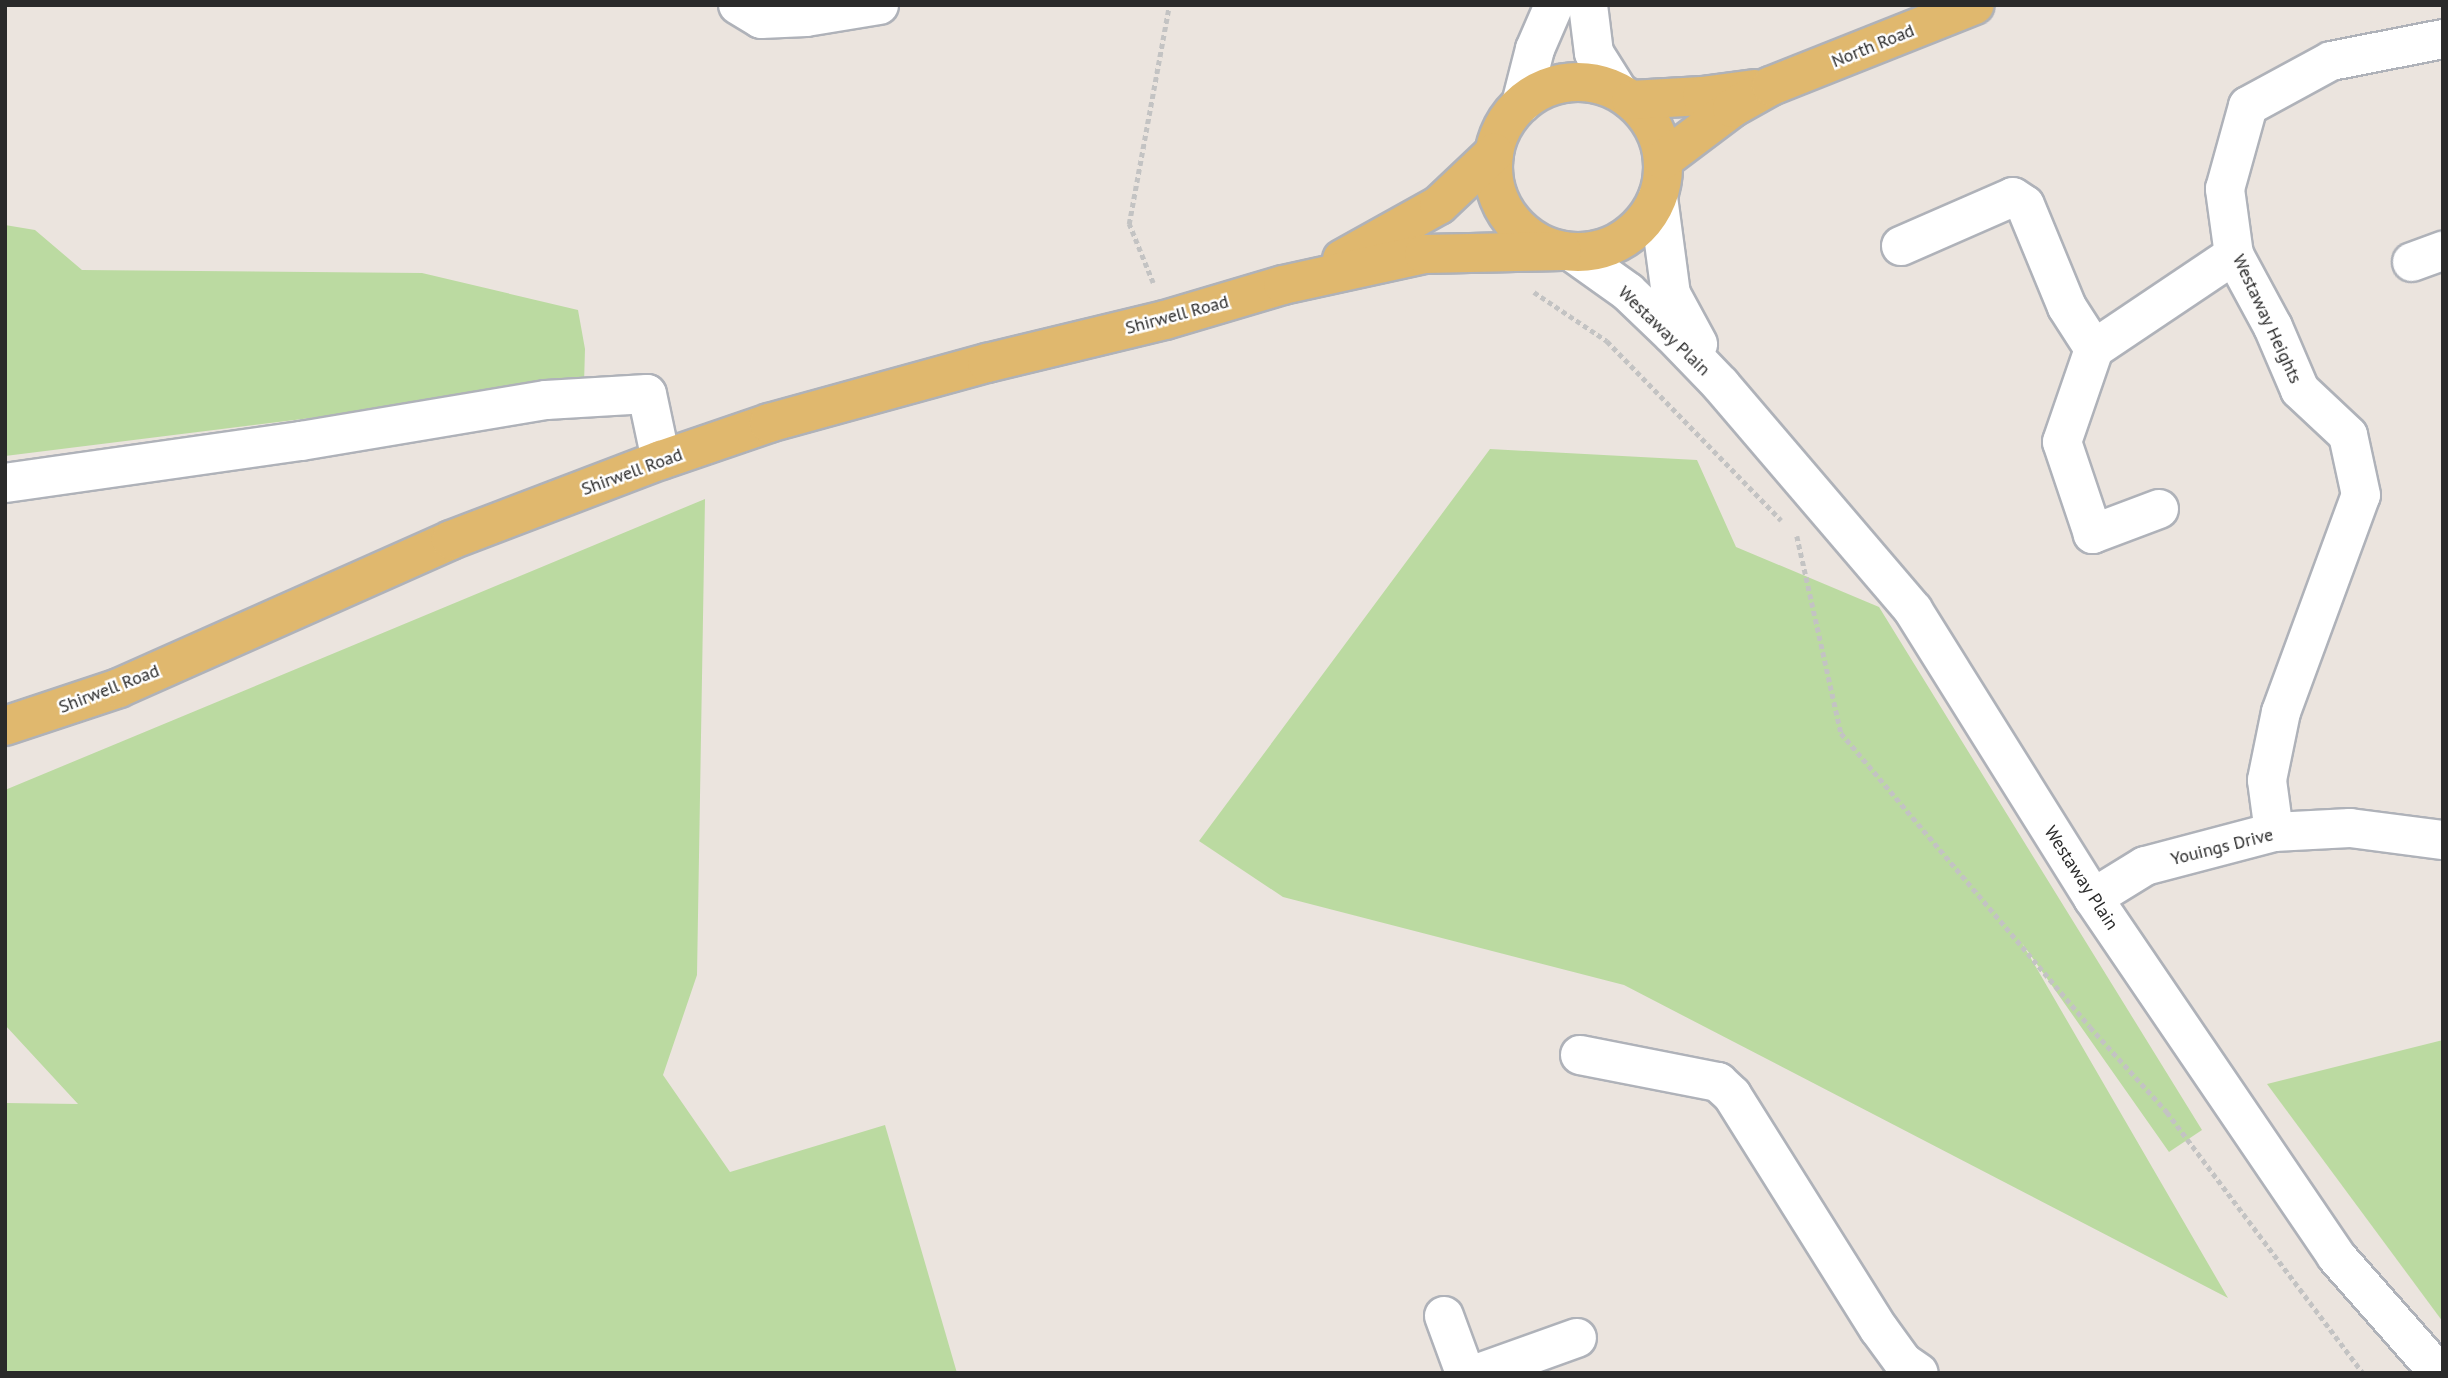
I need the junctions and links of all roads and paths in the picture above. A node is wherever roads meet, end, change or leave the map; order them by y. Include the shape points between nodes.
1 (738, 5) edge
2 (879, 5) edge
3 (1169, 5) edge
4 (1554, 5) edge
5 (1588, 5) edge
6 (1975, 5) edge
7 (2443, 40) edge
8 (1771, 86) junction
9 (1624, 96) junction
10 (1521, 104) junction
11 (1494, 153) junction
12 (1663, 160) junction
13 (1658, 197) junction
14 (1901, 246) dead end
15 (1567, 251) junction
16 (2234, 255) junction
17 (1283, 285) junction
18 (1527, 288) dead end
19 (1165, 320) junction
20 (2094, 349) junction
21 (1721, 385) junction
22 (661, 460) junction
23 (5, 483) edge
24 (2159, 509) dead end
25 (5, 726) edge
26 (2274, 832) junction
27 (2443, 840) edge
28 (2093, 898) junction
29 (1580, 1055) dead end
30 (1444, 1316) dead end
31 (1577, 1338) dead end
32 (1890, 1358) edge
33 (2424, 1368) edge
34 (1465, 1373) edge
35 (1479, 1373) edge
36 (1919, 1373) edge
37 (2363, 1373) edge

1 - 2 street via 761,19
3 - 19 path via 1129,224
4 - 10 street via 1535,49
5 - 9 street via 1594,53
6 - 8 main road, North Road
7 - 16 street, Westaway Heights via 2331,61 2248,106 2225,189
8 - 9 main road, North Road via 1702,96
8 - 12 main road, North Road via 1732,108
9 - 10 main road via 1584,82 1567,83
9 - 12 main road via 1652,127
10 - 11 main road via 1509,118
11 - 15 main road via 1498,196 1508,215 1532,238
11 - 17 main road, Shirwell Road via 1439,205 1345,258
12 - 13 main road
13 - 15 main road via 1650,214 1624,239 1590,252
13 - 21 street, Westaway Plain via 1671,293
14 - 20 street via 2013,198 2025,205 2067,307
15 - 17 main road, Shirwell Road via 1424,254
15 - 21 street, Westaway Plain via 1628,292
16 - 20 street
16 - 26 street, Westaway Heights via 2300,390 2348,435 2361,495 2281,712 2267,780
17 - 19 main road, Shirwell Road
18 - 37 path via 1607,341 1798,538 1841,733 2167,1112
19 - 22 main road, Shirwell Road via 769,423
20 - 24 street via 2062,442 2094,534
21 - 28 street, Westaway Plain via 1913,610
22 - 23 street via 647,394 546,400
22 - 25 main road, Shirwell Road via 451,540 119,688
26 - 27 street, Youings Drive via 2350,828
26 - 28 street, Youings Drive via 2146,866
28 - 33 street, Westaway Plain via 2336,1256
29 - 32 street via 1718,1082 1732,1095
30 - 34 street
31 - 35 street
32 - 36 street

